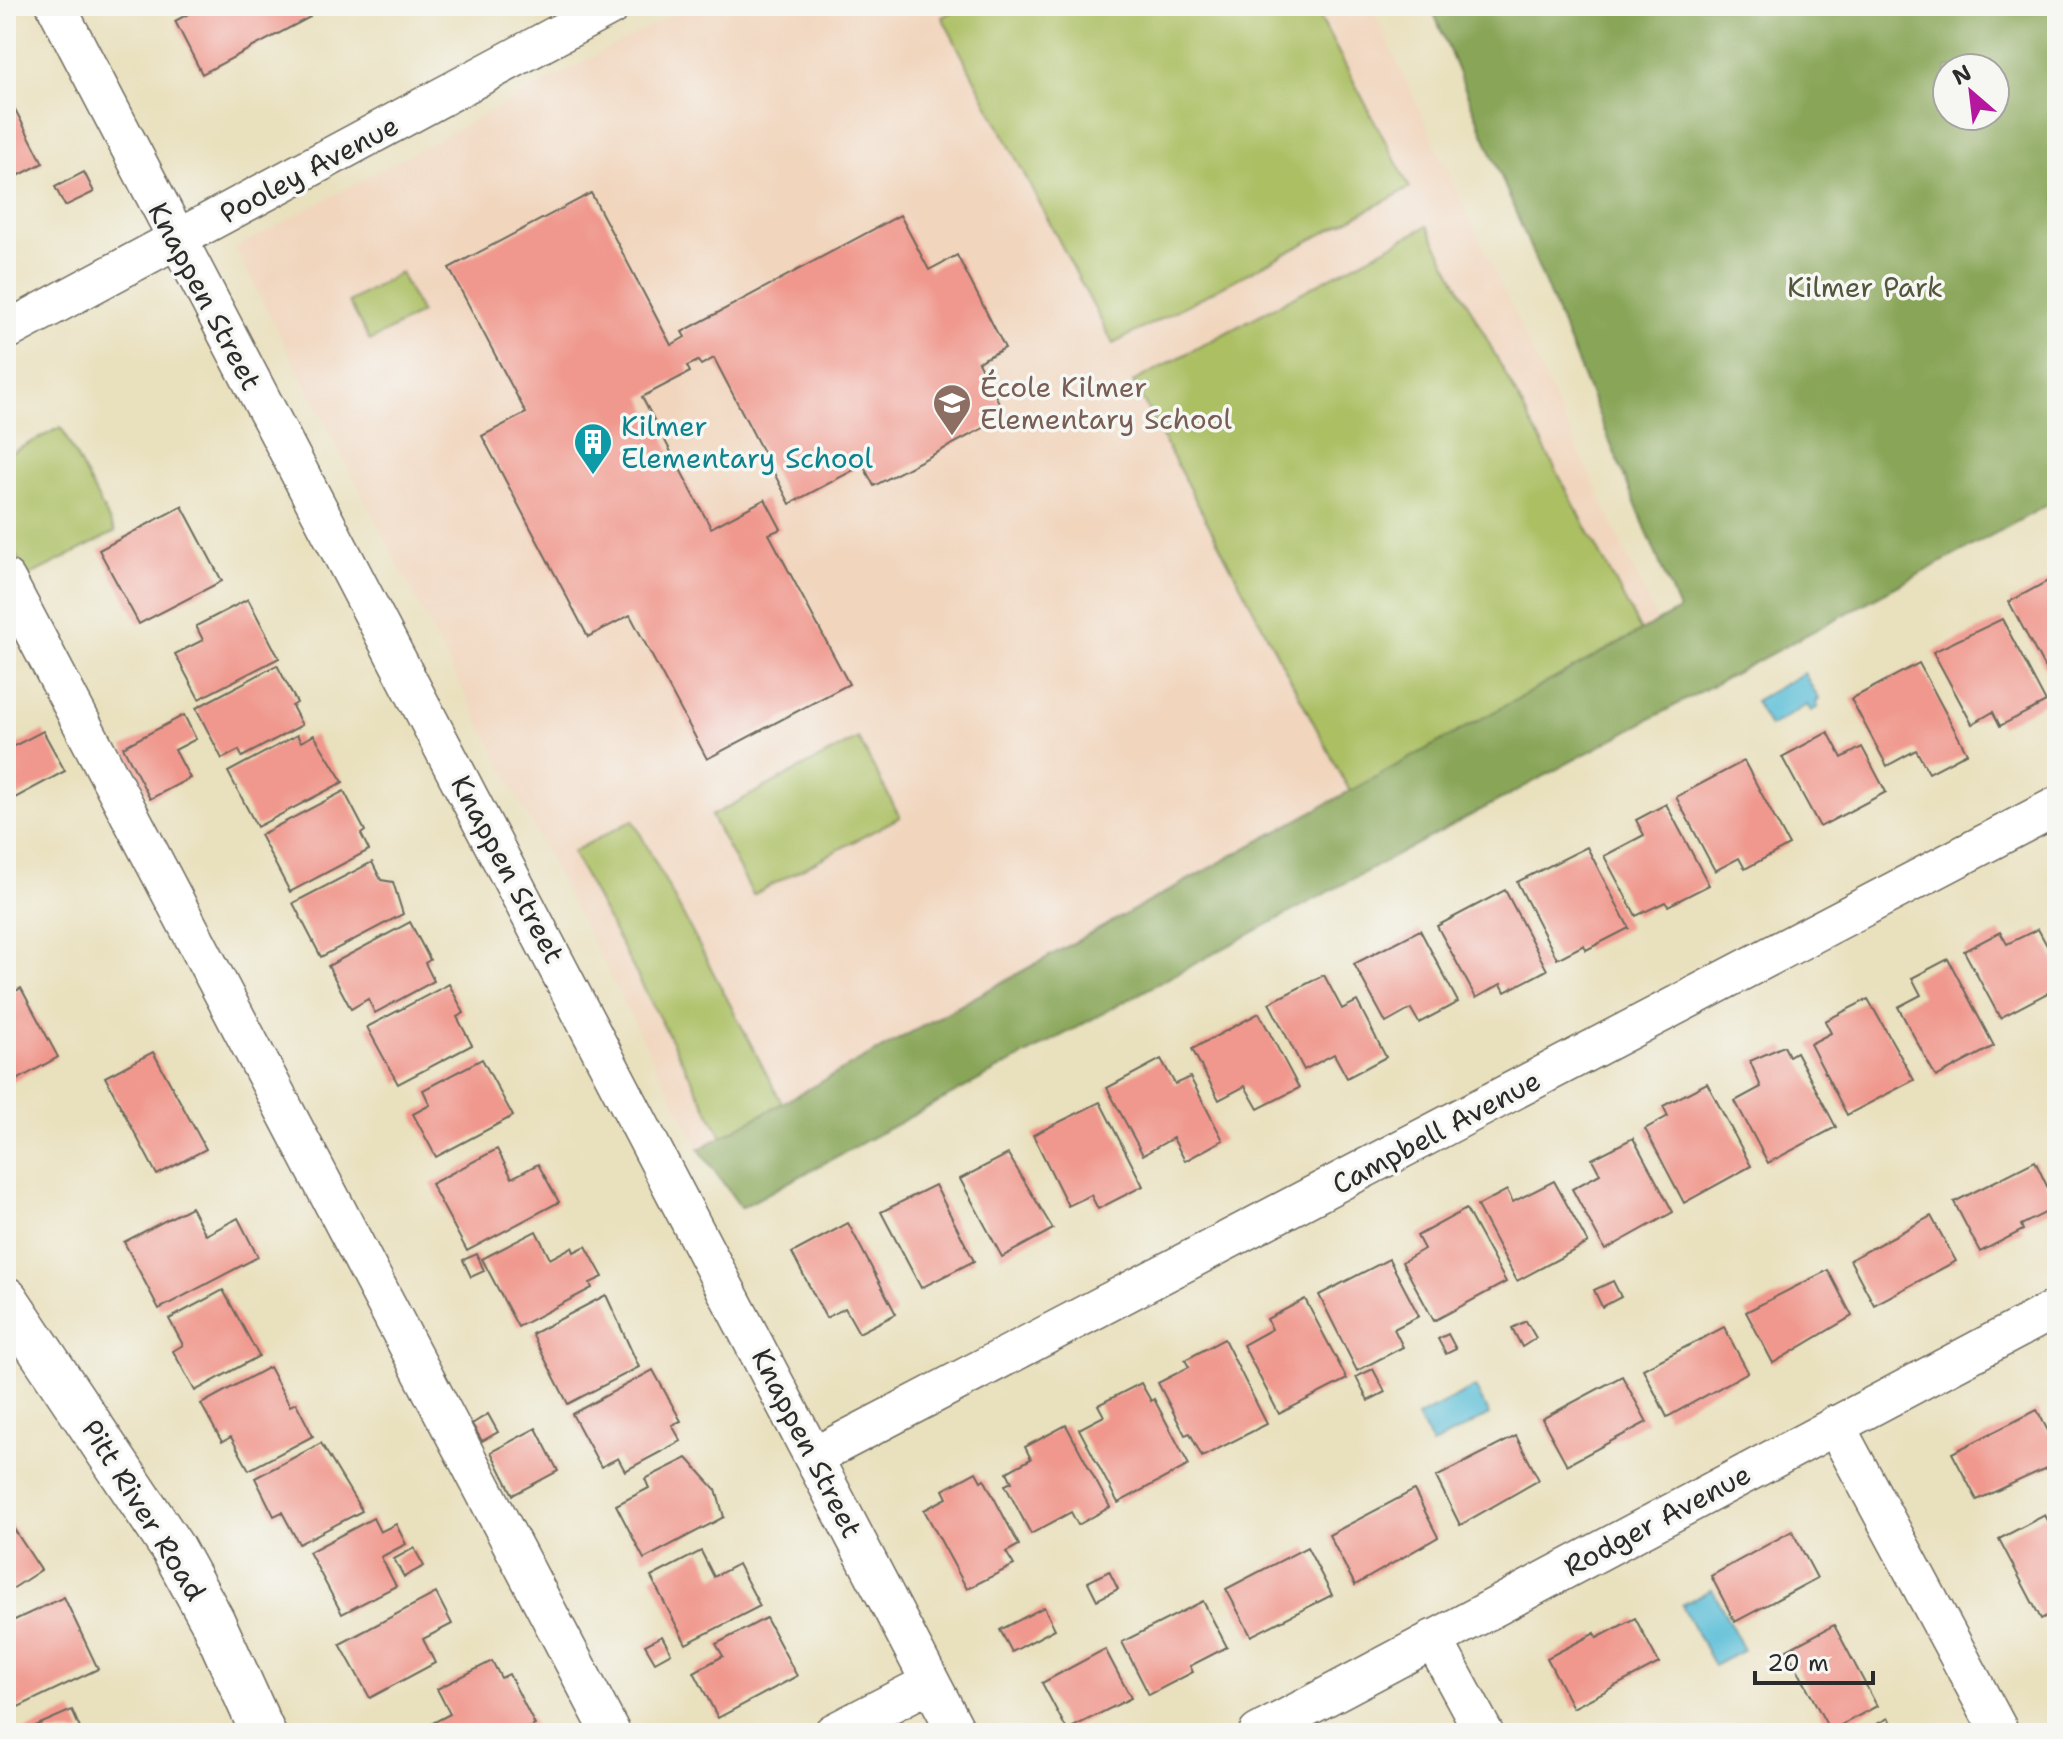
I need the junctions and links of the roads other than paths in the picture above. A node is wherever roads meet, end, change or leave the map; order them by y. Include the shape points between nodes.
1 (56, 6) edge
2 (611, 6) edge
3 (176, 240) junction
4 (6, 331) edge
5 (6, 579) edge
6 (2057, 806) edge
7 (6, 1299) edge
8 (2057, 1308) edge
9 (1835, 1425) junction
10 (815, 1456) junction
11 (1433, 1639) junction
12 (930, 1683) junction
13 (263, 1733) edge
14 (611, 1733) edge
15 (833, 1733) edge
16 (957, 1733) edge
17 (1258, 1733) edge
18 (1484, 1733) edge
19 (2000, 1733) edge

1 - 3 street, Knappen Street
2 - 3 street, Pooley Avenue
3 - 4 street, Pooley Avenue
3 - 10 street, Knappen Street
5 - 14 street
6 - 10 street, Campbell Avenue
7 - 13 main road, Pitt River Road via 173,1549
8 - 9 street, Rodger Avenue
9 - 11 street, Rodger Avenue
9 - 19 street
10 - 12 street, Knappen Street
11 - 17 street, Rodger Avenue
11 - 18 street
12 - 15 street
12 - 16 street, Knappen Street

